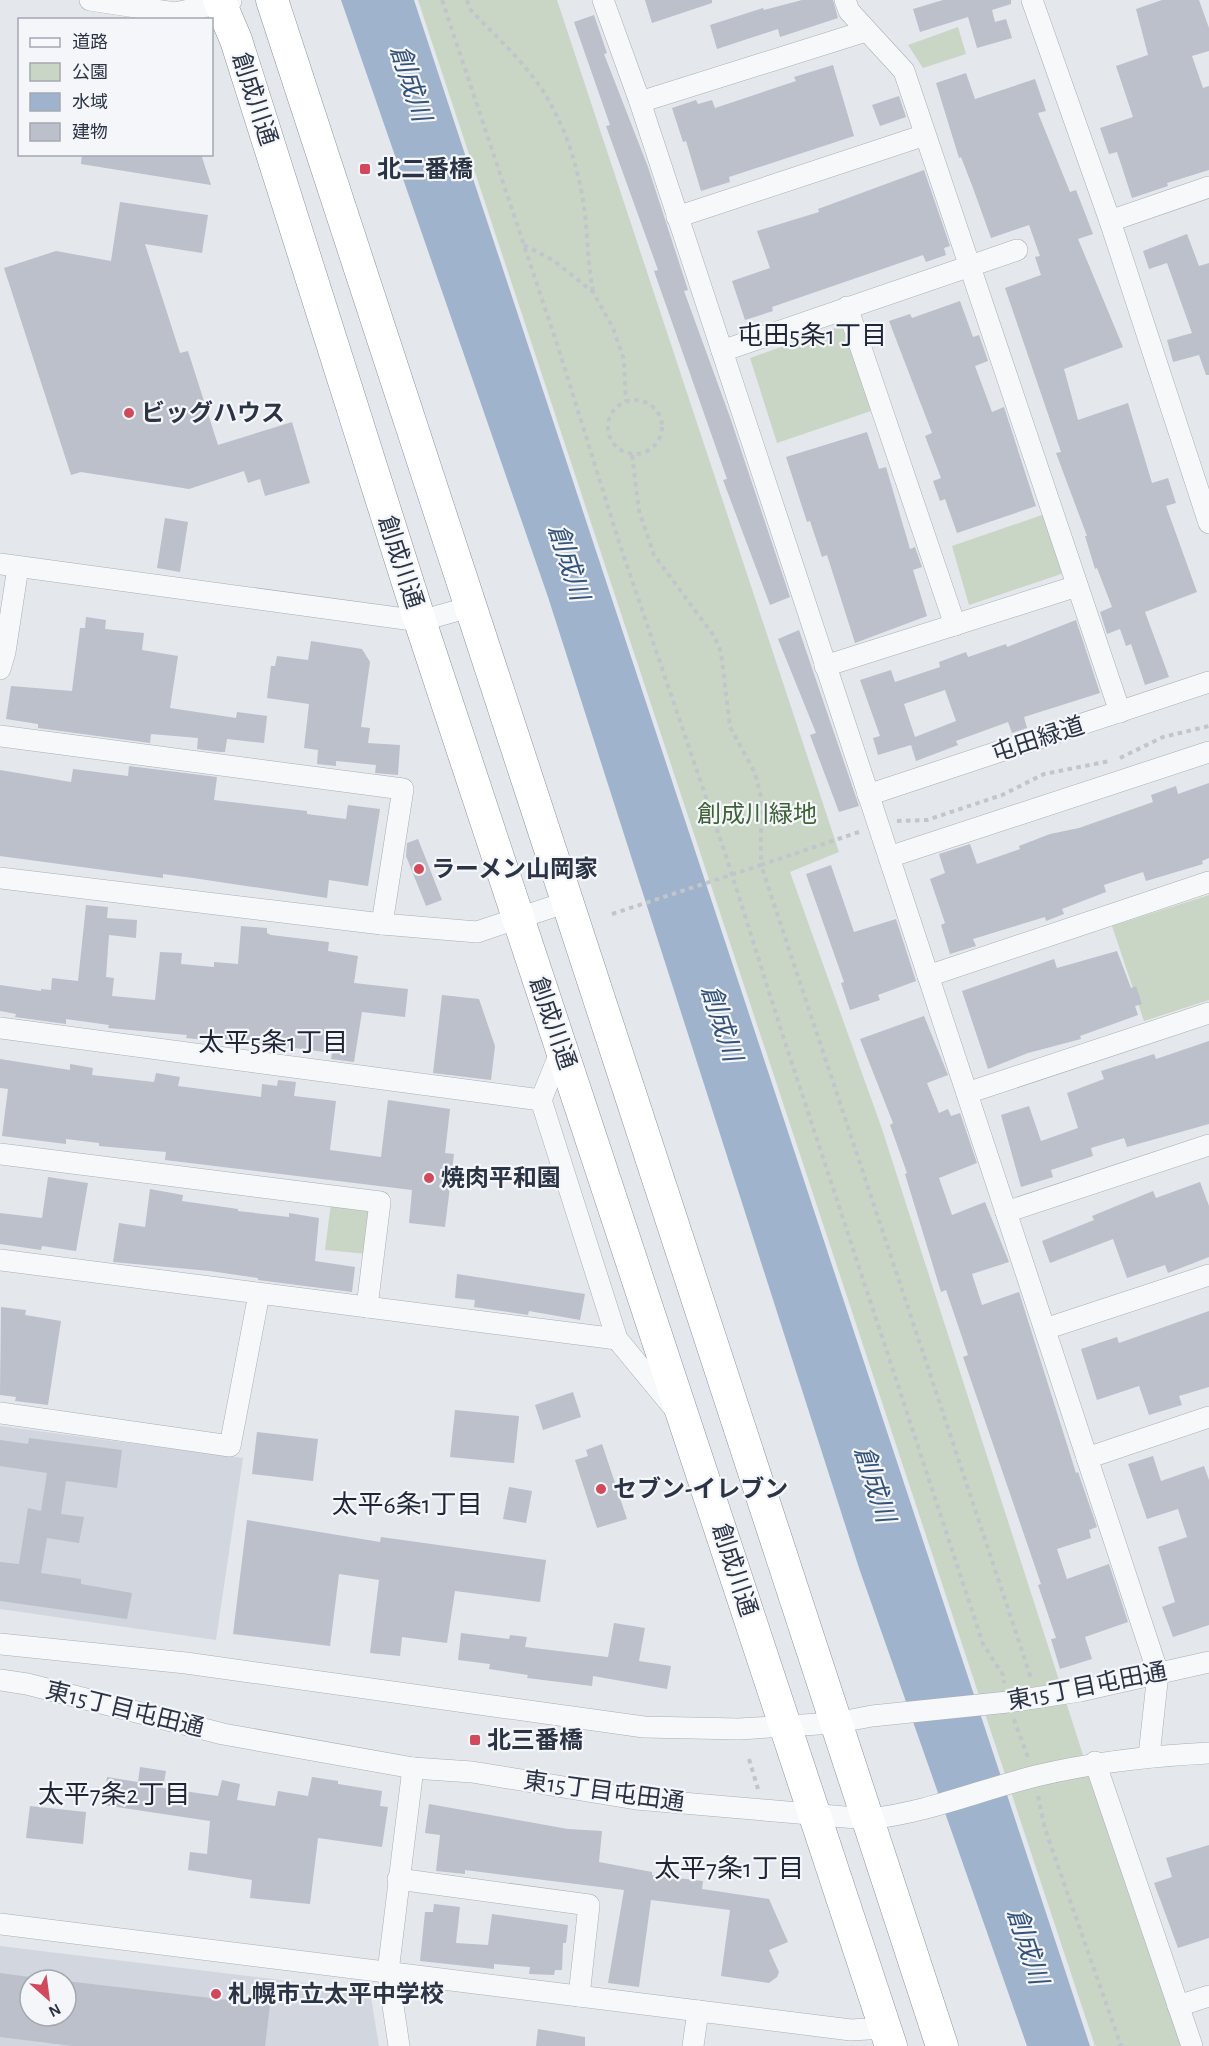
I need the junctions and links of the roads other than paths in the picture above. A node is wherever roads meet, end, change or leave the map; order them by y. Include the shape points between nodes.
1 (90, 0) edge
2 (272, 0) edge
3 (603, 0) edge
4 (846, 0) edge
5 (1032, 0) edge
6 (224, 1) edge
7 (866, 31) junction
8 (640, 102) junction
9 (925, 135) junction
10 (1209, 187) edge
11 (677, 217) junction
12 (1110, 221) junction
13 (1017, 250) dead end
14 (970, 265) junction
15 (847, 307) junction
16 (722, 351) junction
17 (1209, 523) edge
18 (9, 566) edge
19 (1077, 586) junction
20 (470, 607) junction
21 (420, 621) junction
22 (955, 625) junction
23 (825, 666) junction
24 (0, 669) edge
25 (1209, 682) edge
26 (1120, 712) junction
27 (0, 736) edge
28 (1209, 752) edge
29 (868, 795) junction
30 (889, 857) junction
31 (0, 878) edge
32 (1209, 882) edge
33 (567, 902) junction
34 (519, 919) junction
35 (382, 924) junction
36 (928, 976) junction
37 (1209, 1013) edge
38 (0, 1028) edge
39 (562, 1048) junction
40 (967, 1093) junction
41 (541, 1100) junction
42 (1209, 1145) edge
43 (0, 1154) edge
44 (1006, 1212) junction
45 (0, 1260) edge
46 (1209, 1275) edge
47 (260, 1294) junction
48 (367, 1307) junction
49 (1045, 1329) junction
50 (616, 1339) junction
51 (0, 1413) edge
52 (1209, 1417) edge
53 (686, 1422) junction
54 (1087, 1458) junction
55 (0, 1644) edge
56 (1209, 1662) edge
57 (1158, 1673) junction
58 (0, 1680) edge
59 (835, 1723) junction
60 (787, 1726) junction
61 (1209, 1753) edge
62 (1149, 1756) junction
63 (1095, 1762) junction
64 (413, 1768) junction
65 (815, 1815) junction
66 (868, 1819) junction
67 (398, 1879) junction
68 (0, 1923) edge
69 (388, 1972) junction
70 (579, 1996) junction
71 (1209, 1996) edge
72 (1178, 2006) junction
73 (698, 2011) junction
74 (888, 2037) edge
75 (853, 2038) edge
76 (399, 2046) edge
77 (693, 2046) edge
78 (942, 2046) edge
79 (1192, 2046) edge

1 - 6 street via 175,13
2 - 20 highway, 創成川通
3 - 8 street
4 - 7 street via 849,11
5 - 12 street
6 - 21 highway, 創成川通
7 - 8 street
7 - 9 street via 904,70
8 - 11 street
9 - 11 street
9 - 14 street
10 - 12 street
11 - 16 street
12 - 17 street
13 - 14 street
14 - 15 street
14 - 19 street
15 - 16 street
15 - 22 street
16 - 23 street
18 - 21 street
18 - 24 street via 5,652
19 - 22 street
19 - 26 street
20 - 21 street
20 - 33 highway, 創成川通
21 - 34 highway, 創成川通
22 - 23 street
23 - 29 street
25 - 26 street, 屯田緑道
26 - 29 street, 屯田緑道
27 - 35 street via 403,789
28 - 30 street
29 - 30 street
30 - 36 street
31 - 35 street
32 - 36 street
33 - 34 street
33 - 59 highway, 創成川通
34 - 35 street via 477,932
34 - 39 highway, 創成川通
36 - 40 street
37 - 40 street
38 - 41 street
39 - 41 street
39 - 53 highway, 創成川通
40 - 44 street
41 - 50 street
42 - 44 street
43 - 48 street via 380,1202
44 - 49 street
45 - 47 street
46 - 49 street
47 - 48 street
47 - 51 street via 230,1446
48 - 50 street
49 - 54 street
50 - 53 street
52 - 54 street
53 - 60 highway, 創成川通
54 - 57 street
55 - 60 street, 東15丁目屯田通 via 186,1663 644,1727 706,1730
56 - 57 street, 東15丁目屯田通
57 - 59 street, 東15丁目屯田通 via 1080,1691
57 - 62 street
58 - 64 street, 東15丁目屯田通 via 223,1734
59 - 60 street, 東15丁目屯田通
59 - 66 highway, 創成川通
60 - 65 highway, 創成川通
61 - 62 street, 東15丁目屯田通
62 - 63 street, 東15丁目屯田通
63 - 66 street, 東15丁目屯田通 via 1031,1776 904,1815
63 - 72 street
64 - 65 street, 東15丁目屯田通 via 472,1772 636,1799
64 - 67 street
65 - 66 street, 東15丁目屯田通
65 - 74 highway, 創成川通
66 - 78 highway, 創成川通
67 - 69 street
67 - 70 street via 589,1905
68 - 69 street
69 - 70 street
69 - 76 street
70 - 73 street
71 - 72 street
72 - 79 street
73 - 75 street
73 - 77 street
74 - 75 street

